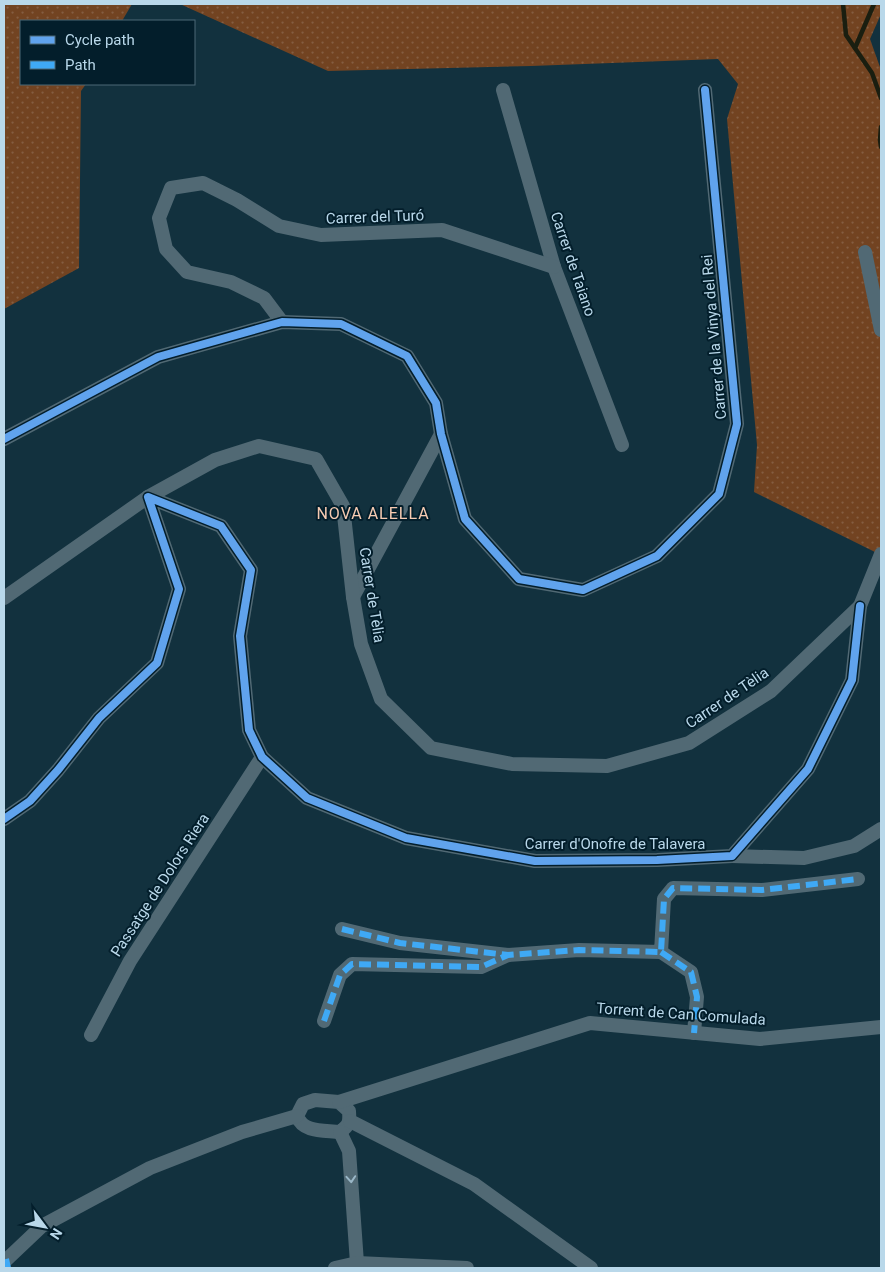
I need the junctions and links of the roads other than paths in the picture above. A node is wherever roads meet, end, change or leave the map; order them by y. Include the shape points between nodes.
1 (503, 90) dead end
2 (705, 90) dead end
3 (865, 252) dead end
4 (554, 267) junction
5 (282, 322) junction
6 (881, 330) edge
7 (441, 434) junction
8 (4, 439) edge
9 (622, 445) dead end
10 (148, 497) junction
11 (881, 554) edge
12 (353, 597) junction
13 (4, 598) edge
14 (860, 606) junction
15 (262, 757) junction
16 (4, 819) edge
17 (881, 828) edge
18 (732, 856) junction
19 (858, 879) dead end
20 (342, 929) dead end
21 (662, 952) junction
22 (508, 954) junction
23 (324, 1020) dead end
24 (881, 1027) edge
25 (694, 1033) junction
26 (91, 1035) dead end
27 (339, 1102) junction
28 (297, 1116) junction
29 (350, 1121) junction
30 (340, 1132) junction
31 (6, 1260) edge
32 (356, 1263) junction
33 (584, 1267) edge
34 (335, 1268) edge
35 (467, 1268) edge

1 - 4 street, Carrer de Taiano
2 - 7 street, Carrer de la Vinya del Rei via 736,424 719,494 657,556 583,590 518,579 466,519
3 - 6 street
4 - 5 street, Carrer del Turó via 442,230 321,235 279,226 237,200 202,184 171,188 159,218 166,249 188,272 231,282 264,298
4 - 9 street, Carrer de Taiano
5 - 7 street, Carrer de la Vinya del Rei via 341,324 407,356 436,403
5 - 8 street, Carrer de la Vinya del Rei via 158,357
7 - 12 street
10 - 12 street, Carrer de Tèlia via 215,460 260,446 316,459 343,506
10 - 13 street, Carrer de Tèlia
10 - 15 street, Carrer d'Onofre de Talavera via 221,526 251,570 240,636 249,730
10 - 16 street via 179,589 157,663 99,718 30,801
11 - 14 street, Carrer de Tèlia
12 - 14 street, Carrer de Tèlia via 361,644 381,700 431,748 512,764 607,766 689,743 771,691
14 - 18 street via 852,680 808,769
15 - 18 street, Carrer d'Onofre de Talavera via 307,798 406,838 535,861
15 - 26 street, Passatge de Dolors Riera via 130,961
17 - 18 street, Carrer d'Onofre de Talavera via 854,846 804,858
19 - 21 street via 762,890 673,888 664,899
20 - 22 street via 400,943
21 - 22 street via 579,950
21 - 25 street via 691,972 697,997
22 - 23 street via 481,967 352,964 340,974
24 - 25 street, Torrent de Can Comulada via 760,1038
25 - 27 street, Torrent de Can Comulada via 590,1023
27 - 28 street via 315,1100 303,1104
27 - 29 street via 349,1111
28 - 30 street via 308,1129
28 - 31 street via 242,1132 150,1168 42,1226
29 - 30 street
29 - 33 street via 474,1184
30 -> 32 street via 349,1152
32 - 34 street
32 - 35 street

